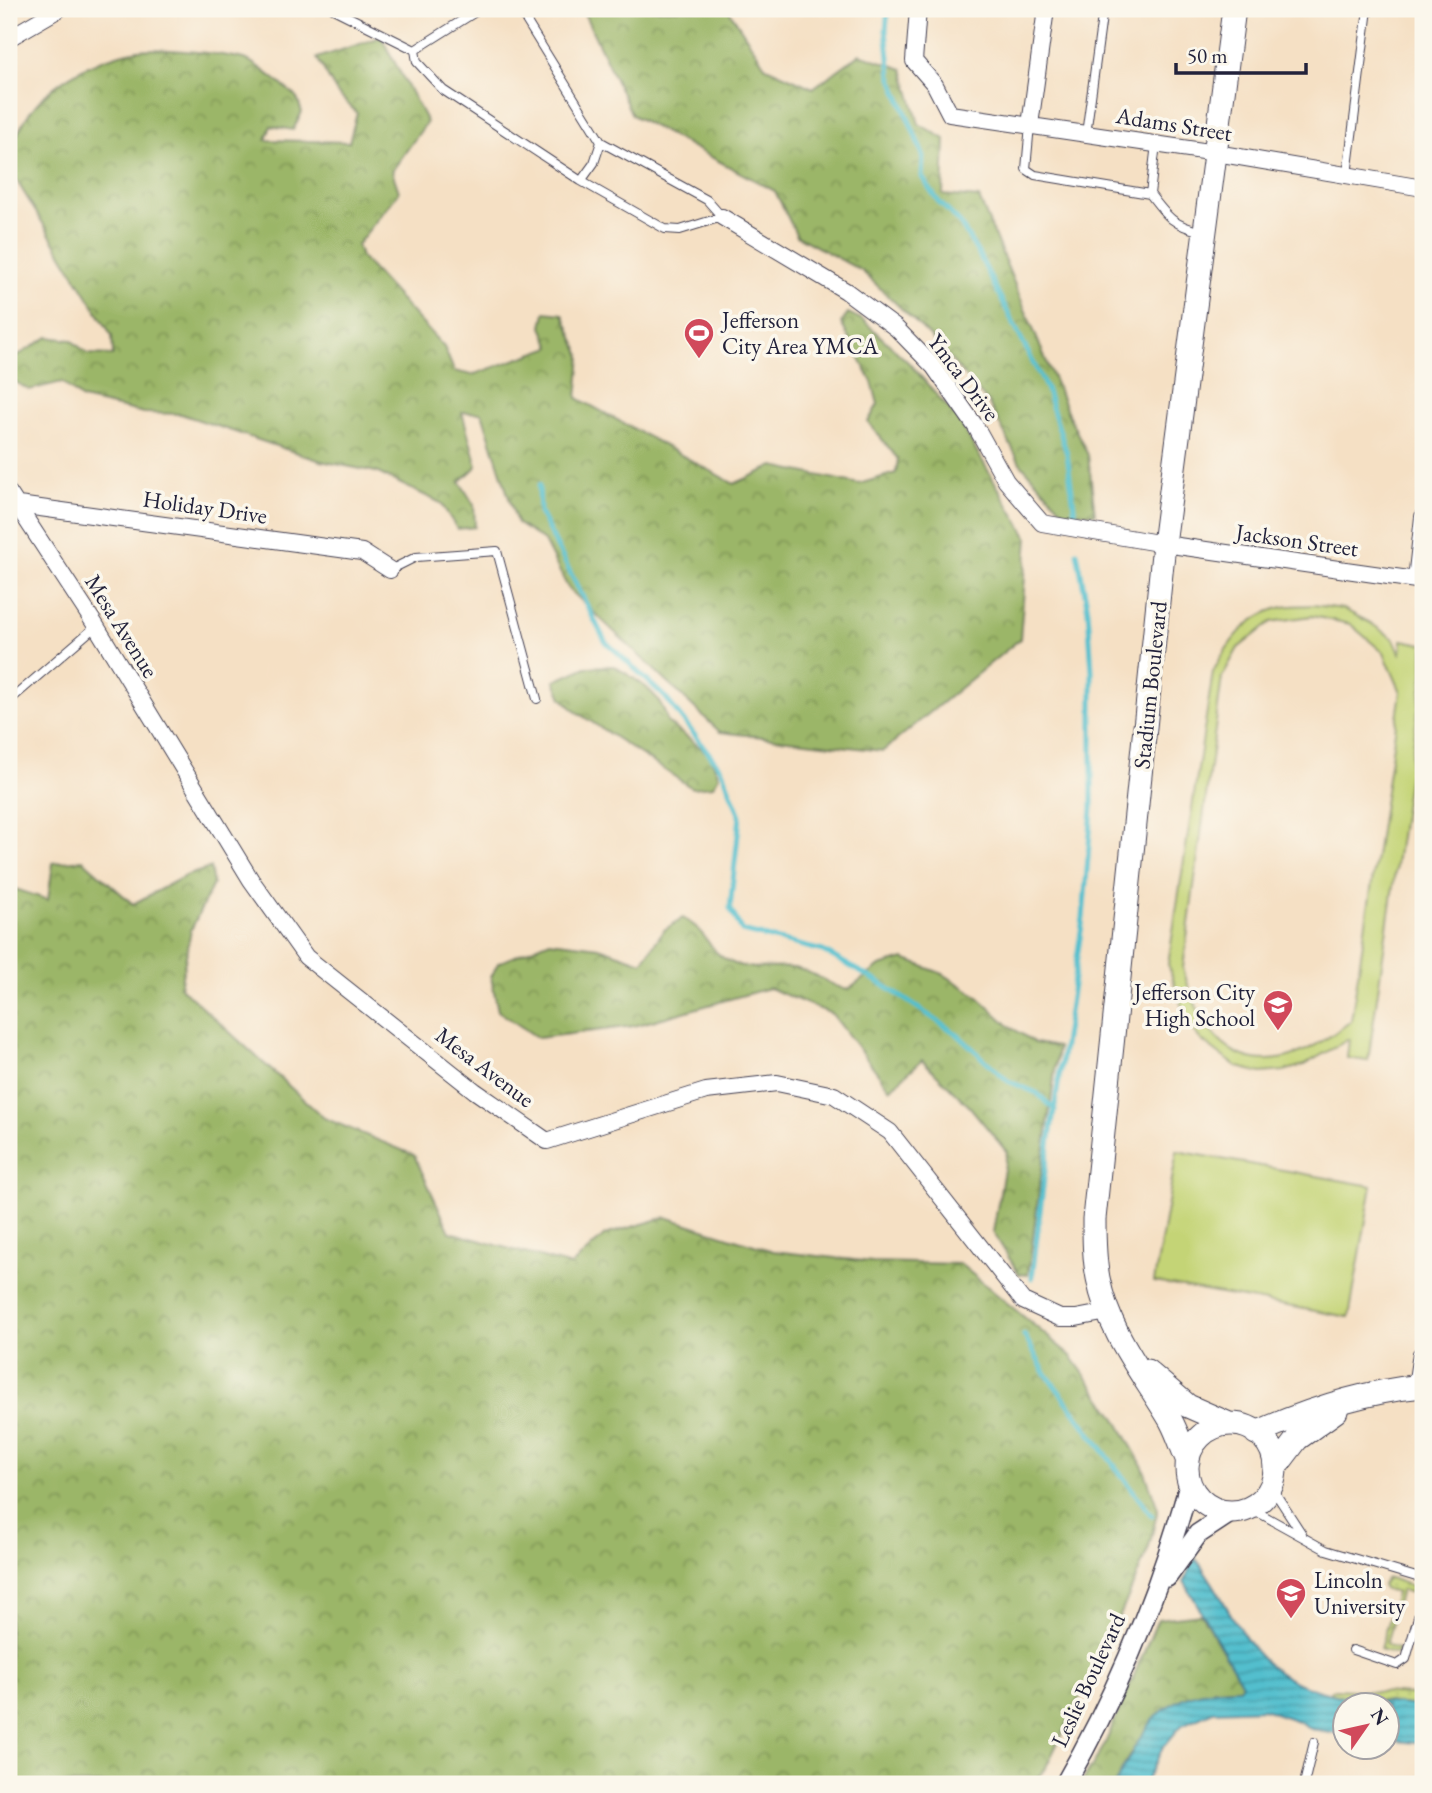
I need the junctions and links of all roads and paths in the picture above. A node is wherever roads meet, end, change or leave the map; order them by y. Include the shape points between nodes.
1 (59, 9) edge
2 (336, 9) edge
3 (480, 9) edge
4 (519, 9) edge
5 (918, 9) edge
6 (1046, 9) edge
7 (1103, 9) edge
8 (1234, 9) edge
9 (1368, 9) edge
10 (9, 38) edge
11 (415, 50) junction
12 (1030, 125) junction
13 (1086, 134) junction
14 (601, 142) junction
15 (1156, 144) junction
16 (1216, 153) junction
17 (1348, 175) junction
18 (581, 181) junction
19 (1423, 188) edge
20 (1150, 194) junction
21 (722, 217) junction
22 (1206, 232) junction
23 (11, 500) edge
24 (1423, 517) edge
25 (1164, 544) junction
26 (390, 570) joint
27 (1420, 581) edge
28 (96, 626) junction
29 (537, 699) dead end
30 (9, 701) edge
31 (1423, 1112) edge
32 (1423, 1168) edge
33 (1108, 1312) junction
34 (1423, 1347) edge
35 (1130, 1357) junction
36 (1418, 1386) edge
37 (1356, 1399) junction
38 (1229, 1424) junction
39 (1256, 1433) junction
40 (1189, 1471) junction
41 (1274, 1478) junction
42 (1237, 1512) junction
43 (1303, 1537) junction
44 (1423, 1579) edge
45 (1154, 1595) junction
46 (1423, 1600) edge
47 (1353, 1650) dead end
48 (1314, 1742) dead end
49 (1065, 1784) edge
50 (1304, 1784) edge

1 - 10 street
2 - 11 lane
3 - 11 lane
4 - 14 lane
5 - 12 street, Adams Street via 914,61 935,85 950,114
6 - 12 street
7 - 13 lane
8 - 16 main road, Stadium Boulevard
9 - 17 lane
11 - 18 lane via 417,62 443,90
12 - 13 street, Adams Street
12 - 20 lane via 1026,169 1035,175
13 - 15 street, Adams Street
14 - 18 lane
14 - 21 lane via 707,200
15 - 16 street, Adams Street
15 - 20 lane
16 - 17 street, Adams Street
16 - 22 main road, Stadium Boulevard
17 - 19 street, Adams Street
18 - 21 lane via 665,229 680,230
20 - 22 lane via 1166,217 1184,228
21 - 25 street, Ymca Drive via 846,291 896,328 934,366 1006,481 1042,523
22 - 25 main road, Stadium Boulevard
23 - 26 street, Holiday Drive via 362,552
23 - 28 street, Mesa Avenue
24 - 27 street
25 - 27 street, Jackson Street
25 - 33 main road, Stadium Boulevard via 1094,1219 1098,1279
26 - 29 lane via 416,557 497,551
28 - 30 lane
28 - 33 street, Mesa Avenue via 251,880 306,957 475,1091 547,1141 706,1091 776,1083 834,1095 890,1132 1023,1301 1060,1318
31 - 32 lane via 1419,1148
33 - 35 main road, Stadium Boulevard
34 - 36 lane via 1417,1353
35 - 38 main road, Stadium Boulevard via 1188,1406
35 - 40 main road, Stadium Boulevard via 1172,1424
36 - 37 main road
37 - 39 main road
37 - 41 main road via 1297,1439
38 - 39 main road
38 - 40 main road via 1202,1435 1192,1447
39 - 41 main road via 1273,1454
40 - 42 main road via 1193,1490 1202,1502
40 - 45 street, Leslie Boulevard via 1172,1545
41 - 42 main road via 1258,1504
41 - 43 lane
42 - 43 lane via 1261,1514
42 - 45 street, Leslie Boulevard via 1198,1534
43 - 44 lane via 1326,1550
45 - 49 street, Leslie Boulevard
46 - 47 lane via 1403,1663
48 - 50 lane

